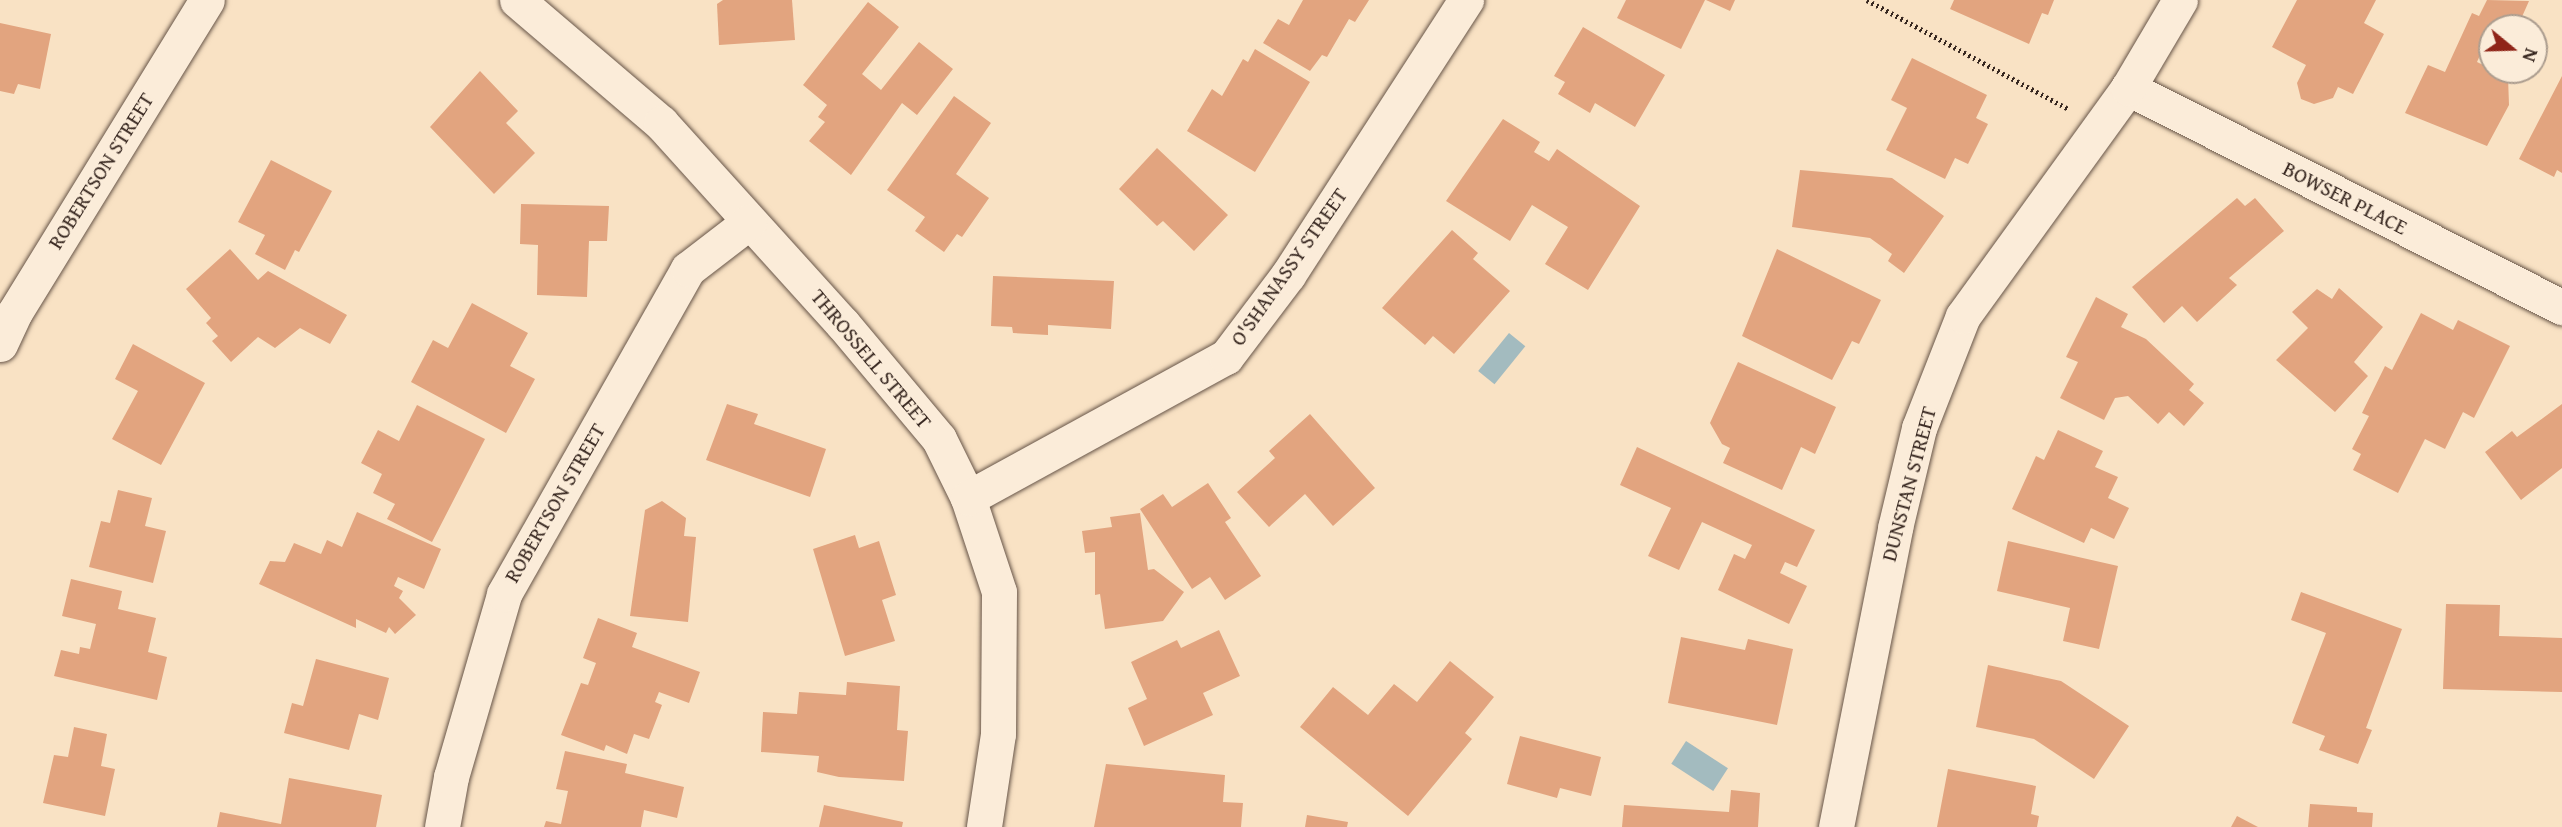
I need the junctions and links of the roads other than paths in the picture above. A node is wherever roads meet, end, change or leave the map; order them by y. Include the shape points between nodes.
1 (206, 0) edge
2 (517, 0) edge
3 (1466, 0) edge
4 (2180, 0) edge
5 (561, 13) edge
6 (2128, 88) junction
7 (749, 222) junction
8 (2562, 307) edge
9 (0, 344) edge
10 (968, 498) junction
11 (442, 827) edge
12 (984, 827) edge
13 (1836, 827) edge

1 - 9 street, ROBERTSON STREET via 15,312
2 - 5 street, THROSSELL STREET
3 - 10 street, O'SHANASSY STREET via 1288,275 1226,357
4 - 6 street, DUNSTAN STREET
5 - 7 street, THROSSELL STREET
6 - 8 street, BOWSER PLACE
6 - 13 street, DUNSTAN STREET via 1963,316 1919,428
7 - 10 street, THROSSELL STREET via 939,439
7 - 11 street, ROBERTSON STREET via 688,270 504,594 451,777
10 - 12 street, THROSSELL STREET via 999,592 998,734

